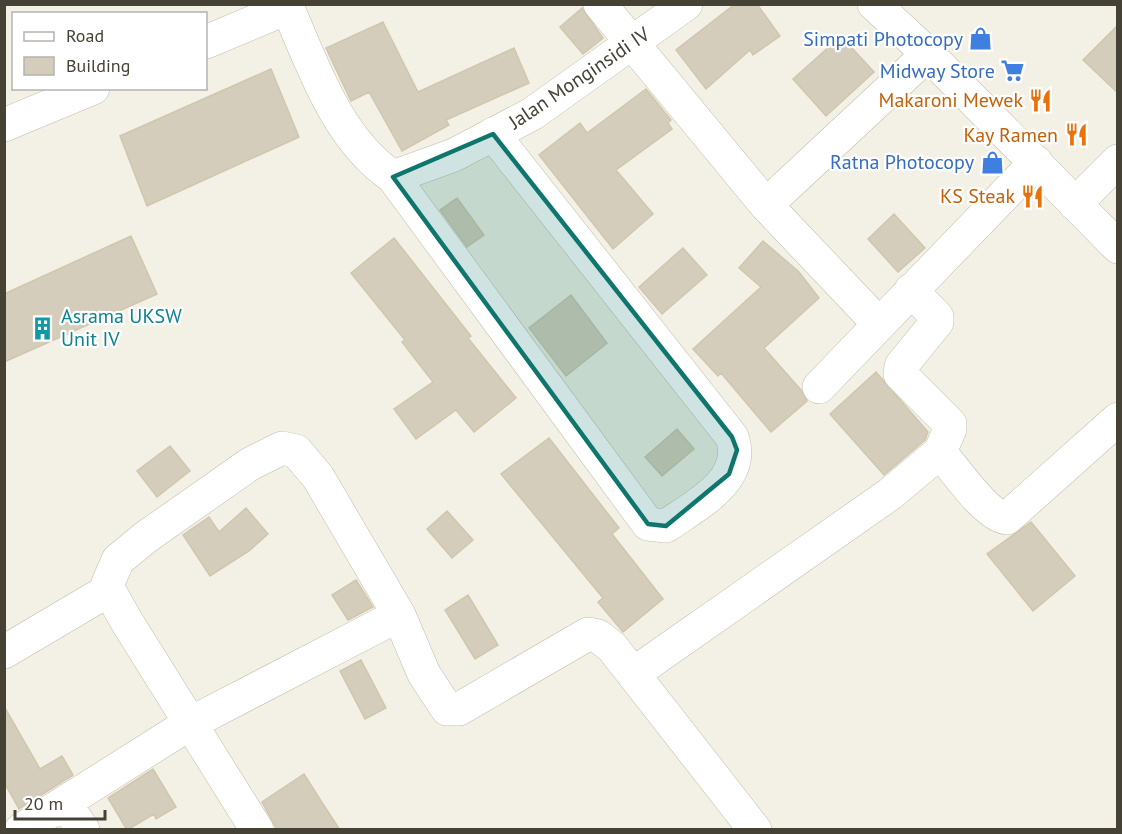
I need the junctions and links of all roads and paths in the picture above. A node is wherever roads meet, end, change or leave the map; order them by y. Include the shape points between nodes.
1 (600, 4) edge
2 (686, 4) edge
3 (286, 6) edge
4 (888, 9) edge
5 (207, 42) edge
6 (632, 44) junction
7 (928, 54) junction
8 (88, 90) edge
9 (4, 125) edge
10 (493, 134) junction
11 (1118, 161) edge
12 (1036, 162) junction
13 (393, 177) junction
14 (1075, 204) junction
15 (766, 205) junction
16 (1118, 247) edge
17 (911, 290) junction
18 (878, 323) junction
19 (819, 387) dead end
20 (1118, 419) edge
21 (940, 452) junction
22 (109, 590) junction
23 (399, 615) junction
24 (4, 652) edge
25 (633, 674) junction
26 (189, 724) junction
27 (65, 803) junction
28 (4, 812) edge
29 (16, 830) edge
30 (21, 830) edge
31 (82, 830) edge
32 (257, 830) edge
33 (755, 830) edge

1 - 6 street
2 - 6 street, Jalan Monginsidi IV
3 - 5 street
3 - 13 street via 328,98 364,154
4 - 7 street
6 - 10 street, Jalan Monginsidi IV via 532,114
6 - 15 street
7 - 12 street
7 - 15 street
8 - 9 street
10 - 13 street, Jalan Monginsidi IV
10 - 13 street via 732,437 737,450 729,474 666,526 648,524
11 - 14 street
12 - 14 street
12 - 17 street
14 - 16 street
15 - 18 street
17 - 18 street
17 - 21 street via 937,317 937,322 901,366 900,374 950,424
18 - 19 street
20 - 21 street via 1007,518 990,510
21 - 25 street via 890,494
22 - 23 street via 111,573 126,552 250,464 282,448 296,451 318,477
22 - 24 street
22 - 26 street
23 - 25 street via 424,674 452,711 588,634 605,640
23 - 26 street
25 - 33 street
26 - 27 street
26 - 32 street
27 - 30 street
27 - 31 street
28 - 29 street

